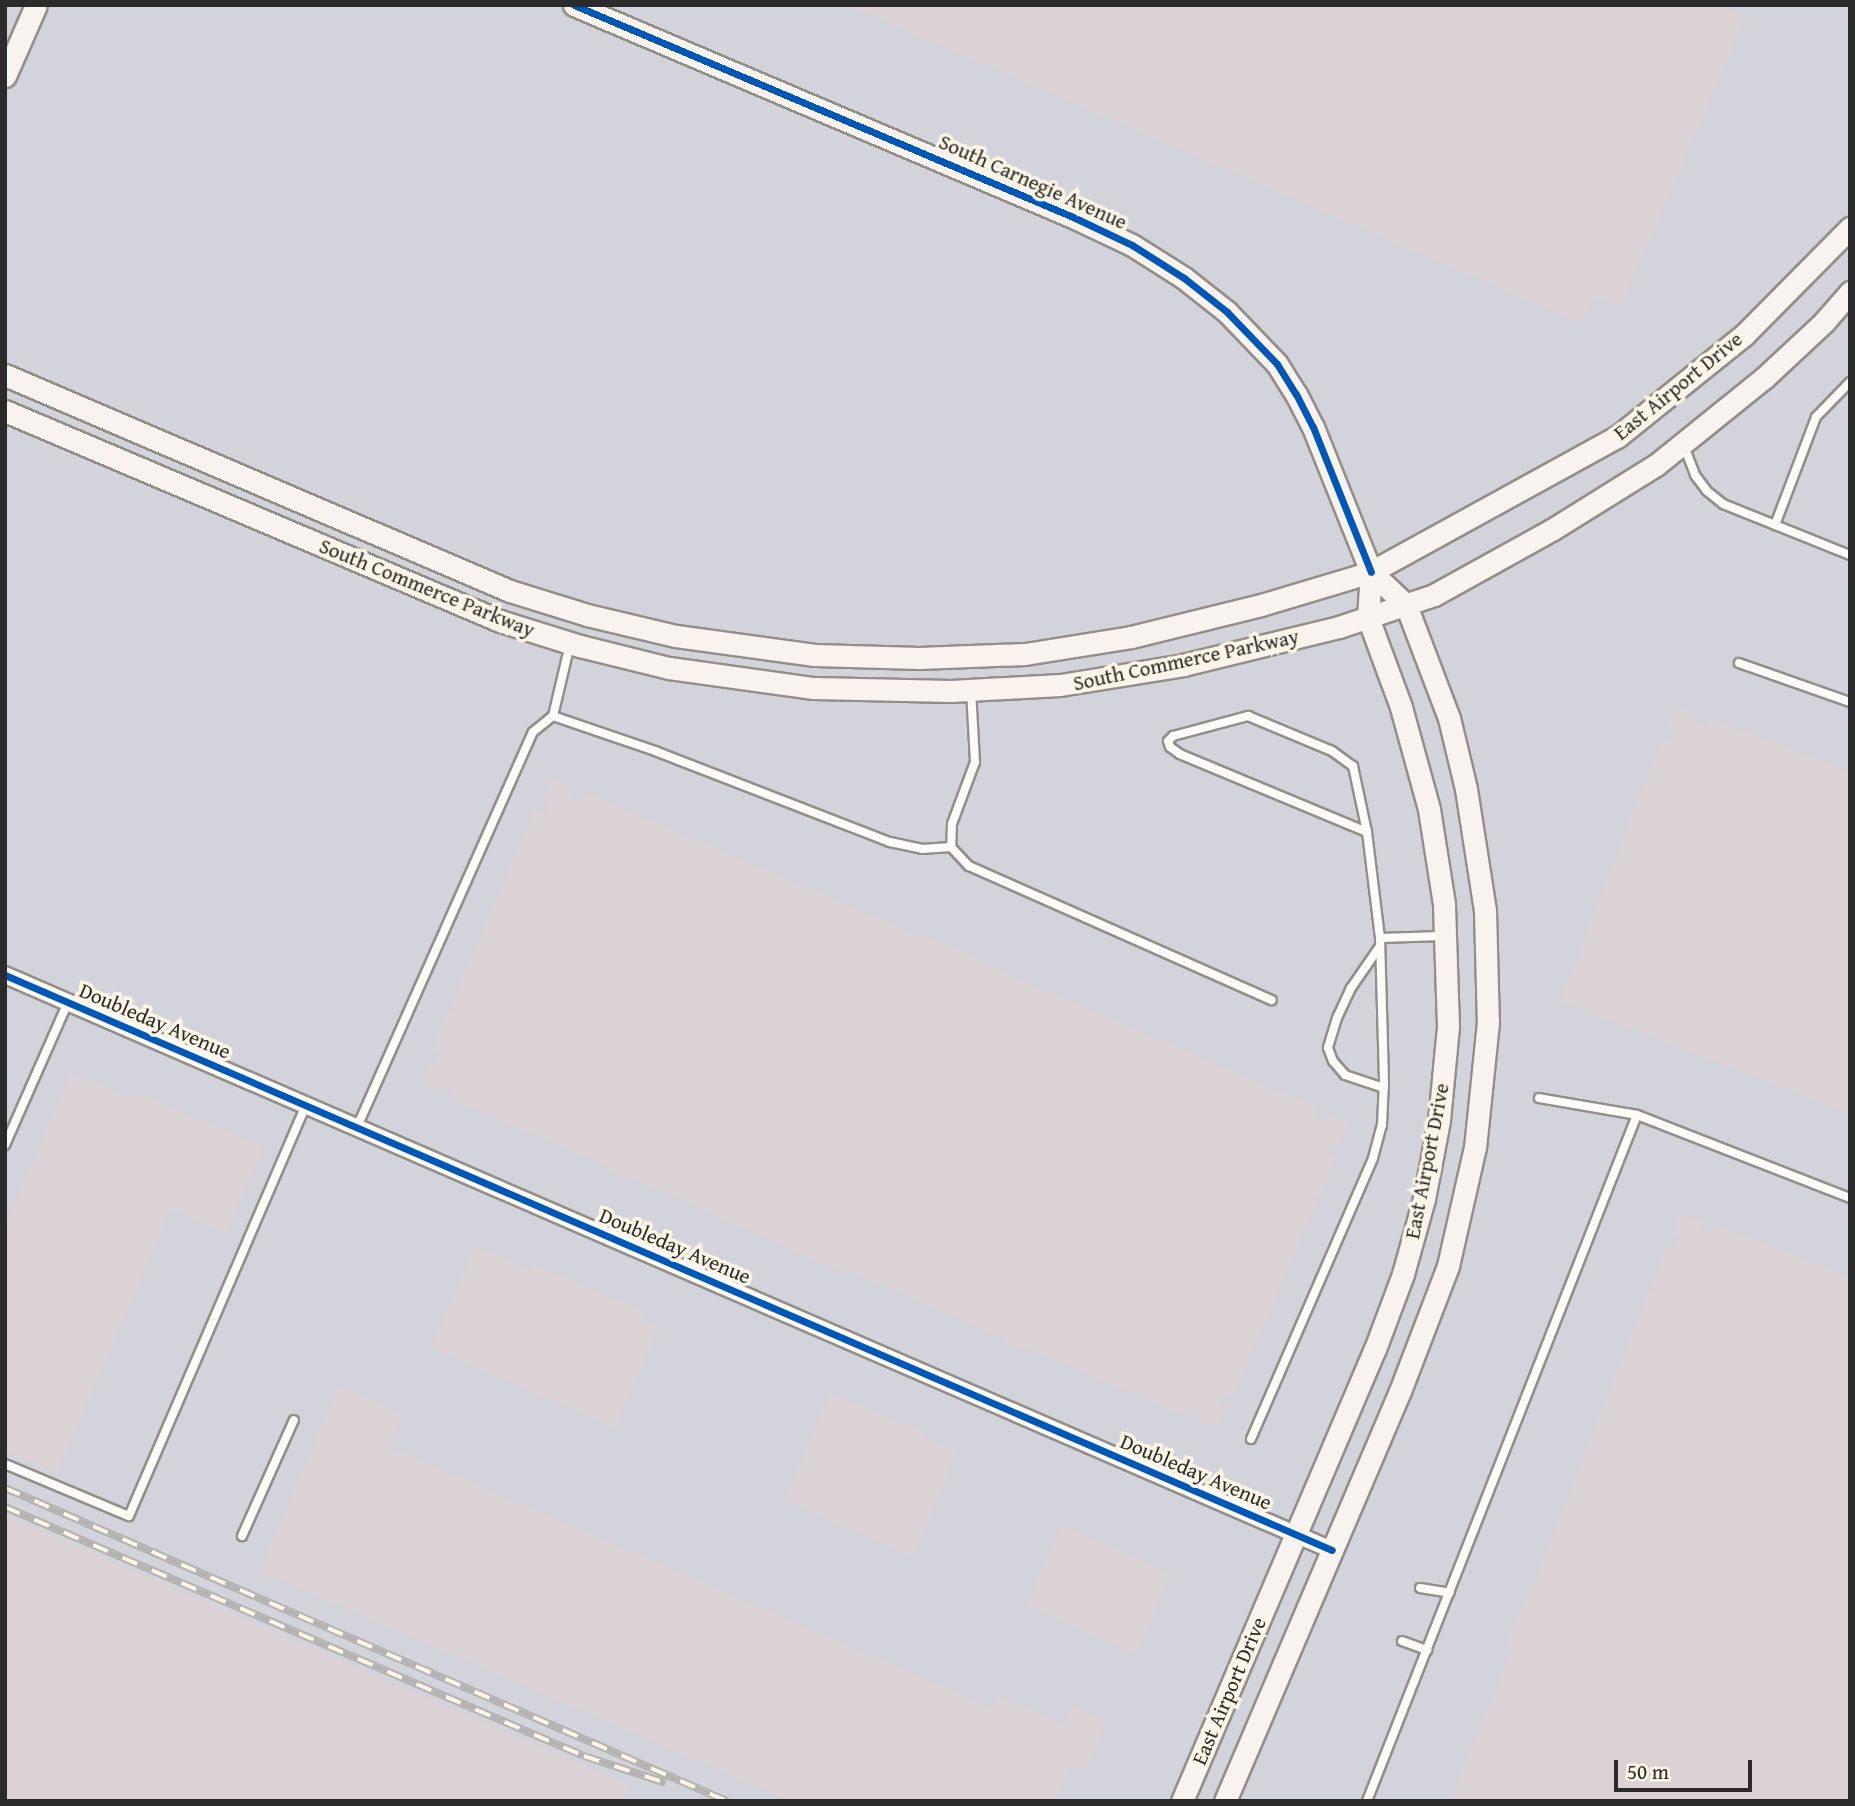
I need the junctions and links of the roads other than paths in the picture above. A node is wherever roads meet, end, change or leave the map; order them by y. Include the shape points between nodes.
1 (36, 5) edge
2 (574, 5) edge
3 (5, 76) edge
4 (1849, 232) edge
5 (1850, 292) edge
6 (5, 375) edge
7 (1850, 382) edge
8 (5, 411) edge
9 (1682, 443) junction
10 (1775, 525) junction
11 (1850, 555) edge
12 (1371, 572) junction
13 (1406, 606) junction
14 (1368, 618) junction
15 (571, 643) junction
16 (1739, 663) dead end
17 (971, 690) junction
18 (1850, 702) edge
19 (553, 716) junction
20 (1367, 832) junction
21 (951, 847) junction
22 (1446, 936) junction
23 (1380, 942) junction
24 (5, 975) edge
25 (1272, 1000) dead end
26 (68, 1002) junction
27 (1384, 1088) junction
28 (1539, 1098) dead end
29 (306, 1105) junction
30 (1637, 1115) junction
31 (357, 1127) junction
32 (5, 1145) edge
33 (1850, 1198) edge
34 (294, 1420) dead end
35 (1251, 1439) dead end
36 (5, 1464) edge
37 (1296, 1534) junction
38 (242, 1536) dead end
39 (1332, 1550) junction
40 (1420, 1588) dead end
41 (1450, 1593) junction
42 (1402, 1641) dead end
43 (1427, 1650) junction
44 (1182, 1801) edge
45 (1225, 1801) edge
46 (1367, 1801) edge

1 - 3 main road
2 - 12 main road, South Carnegie Avenue via 1073,217 1132,245 1184,278 1227,312 1269,356 1296,394
4 - 12 main road, East Airport Drive via 1744,335 1617,438
5 - 9 main road via 1764,378
6 - 12 main road, South Commerce Parkway via 510,591 676,636 815,655 1025,654 1130,637 1261,606
7 - 10 lane via 1816,417
8 - 15 main road, South Commerce Parkway via 500,621
9 - 10 lane via 1707,491 1723,504
9 - 13 main road via 1656,465 1553,529
10 - 11 lane
12 - 13 main road, East Airport Drive
12 - 14 main road, East Airport Drive
13 - 14 main road, South Commerce Parkway
13 - 39 main road, East Airport Drive via 1449,718 1466,789 1485,911 1488,1022 1475,1147 1448,1266
14 - 17 main road, South Commerce Parkway via 1184,665 1060,685
14 - 22 main road, East Airport Drive via 1401,707 1429,809
15 - 17 main road, South Commerce Parkway via 738,680 814,688
15 - 19 lane
16 - 18 lane
17 - 21 lane via 975,762 952,824
19 - 21 lane via 890,842 922,849
19 - 31 lane via 533,732
20 - 20 lane via 1353,766 1332,751 1248,716 1172,736 1168,741 1180,754
20 - 23 lane
21 - 25 lane via 970,866
22 - 23 lane
22 - 37 main road, East Airport Drive via 1448,1026 1439,1120 1424,1199 1375,1349
23 - 27 lane
23 - 27 lane via 1337,1018 1328,1048 1332,1061 1346,1075
24 - 26 street, Doubleday Avenue
26 - 29 street, Doubleday Avenue
26 - 32 lane
27 - 35 lane via 1382,1125 1373,1158
28 - 30 lane
29 - 31 street, Doubleday Avenue
29 - 36 lane via 129,1516
30 - 33 lane
30 - 41 lane
31 - 37 street, Doubleday Avenue
34 - 38 lane
37 - 39 street, Doubleday Avenue
37 - 44 main road, East Airport Drive
39 - 45 main road, East Airport Drive
40 - 41 lane
41 - 43 lane
42 - 43 lane
43 - 46 lane

